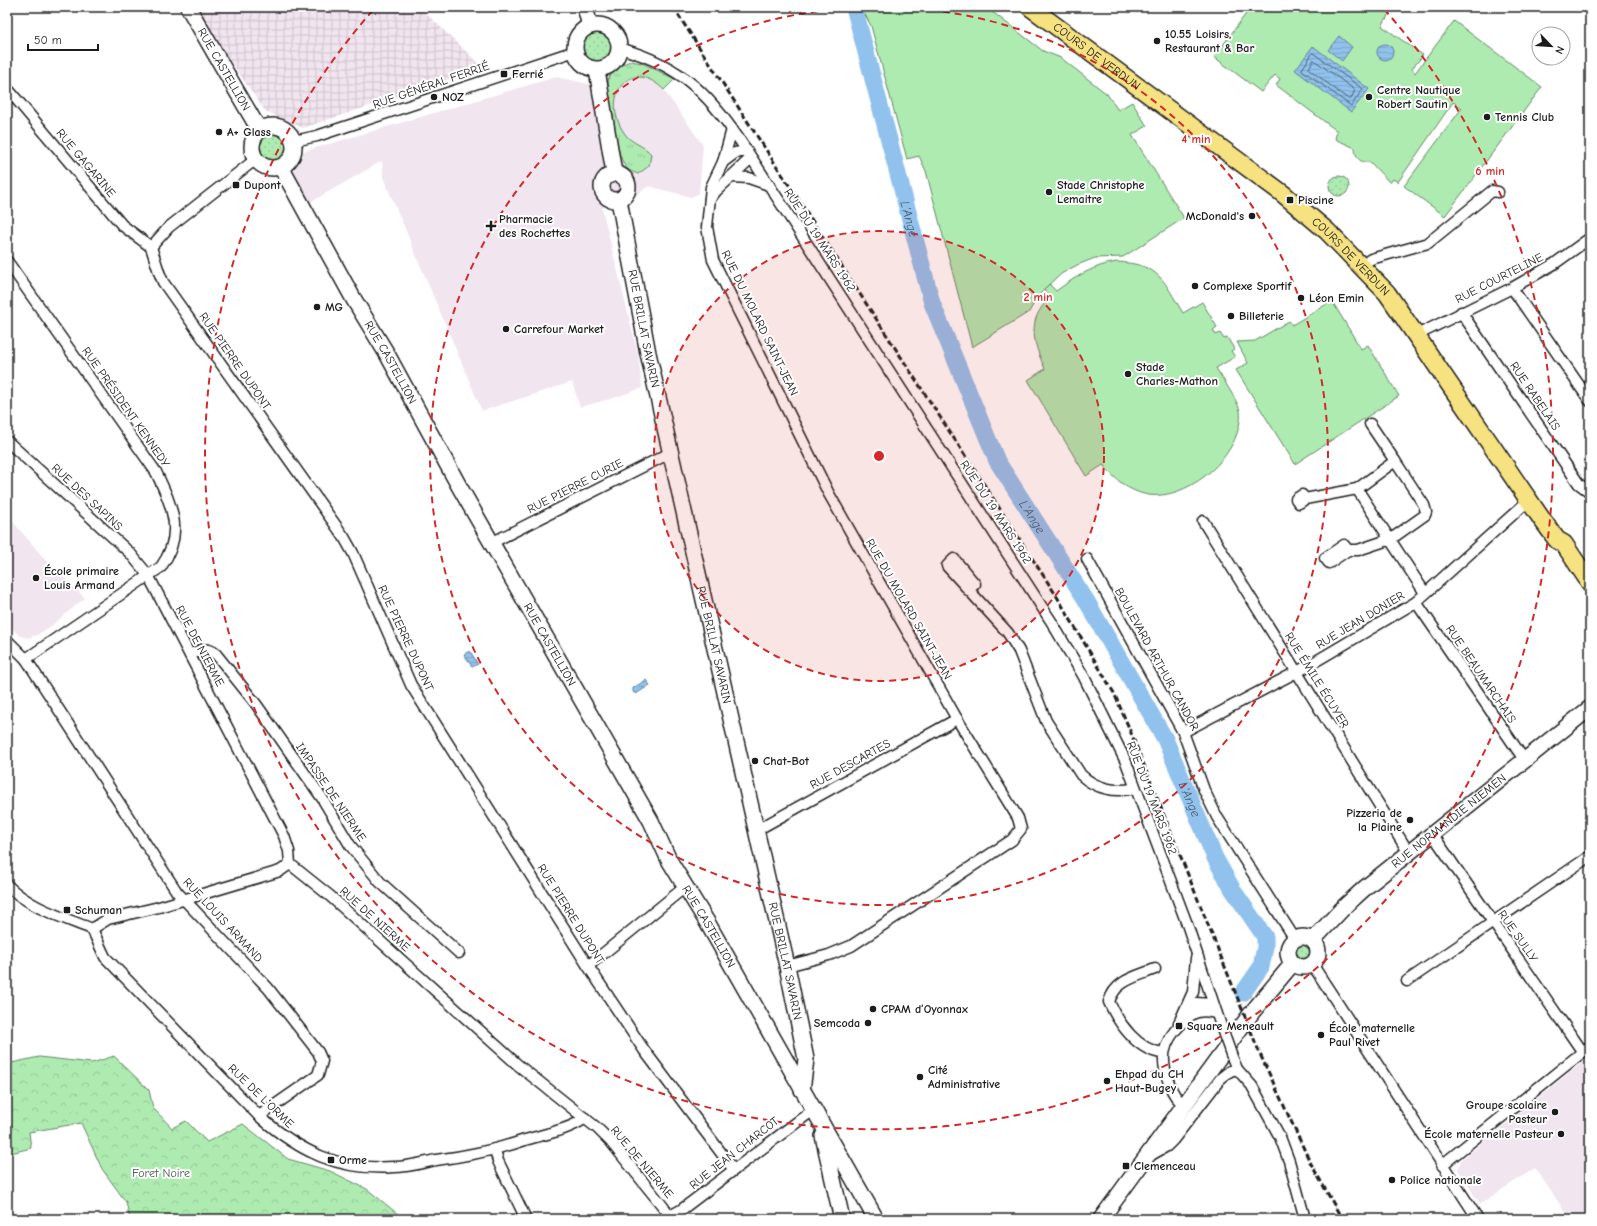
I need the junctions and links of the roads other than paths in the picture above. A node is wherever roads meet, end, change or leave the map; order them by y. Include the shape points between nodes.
1 (188, 7) edge
2 (585, 7) edge
3 (1030, 7) edge
4 (590, 26) junction
5 (619, 48) junction
6 (576, 51) junction
7 (597, 70) junction
8 (7, 88) edge
9 (732, 129) junction
10 (261, 130) junction
11 (294, 141) junction
12 (749, 155) junction
13 (256, 159) junction
14 (723, 162) junction
15 (281, 167) junction
16 (732, 177) junction
17 (769, 185) junction
18 (1498, 192) dead end
19 (709, 201) junction
20 (1590, 238) edge
21 (151, 247) junction
22 (7, 261) edge
23 (1361, 265) junction
24 (1512, 288) junction
25 (1461, 312) junction
26 (1417, 335) junction
27 (1590, 401) edge
28 (1370, 424) dead end
29 (7, 441) edge
30 (670, 453) junction
31 (1395, 461) junction
32 (1357, 488) junction
33 (1590, 492) edge
34 (1304, 499) dead end
35 (1529, 500) junction
36 (1203, 521) dead end
37 (1391, 539) junction
38 (491, 543) junction
39 (1348, 550) dead end
40 (1087, 559) dead end
41 (148, 574) junction
42 (1590, 583) edge
43 (968, 590) dead end
44 (1425, 593) junction
45 (1416, 602) junction
46 (7, 640) edge
47 (190, 655) junction
48 (26, 659) junction
49 (1296, 672) junction
50 (1590, 708) edge
51 (957, 719) junction
52 (1183, 732) junction
53 (1525, 761) junction
54 (1135, 788) junction
55 (755, 831) junction
56 (1433, 835) junction
57 (1410, 853) junction
58 (1590, 856) edge
59 (290, 864) junction
60 (7, 885) edge
61 (685, 887) junction
62 (184, 899) junction
63 (1493, 922) junction
64 (92, 929) junction
65 (1295, 939) junction
66 (1313, 940) junction
67 (1196, 951) junction
68 (459, 953) dead end
69 (1293, 963) junction
70 (1312, 964) junction
71 (588, 966) junction
72 (787, 966) junction
73 (1155, 969) dead end
74 (1407, 981) dead end
75 (1215, 1009) junction
76 (1183, 1014) junction
77 (1175, 1030) junction
78 (1586, 1048) edge
79 (1163, 1053) junction
80 (1237, 1069) junction
81 (802, 1090) junction
82 (1185, 1105) junction
83 (259, 1116) junction
84 (817, 1116) junction
85 (585, 1118) junction
86 (495, 1150) junction
87 (1147, 1157) junction
88 (1442, 1165) junction
89 (734, 1170) junction
90 (672, 1217) edge
91 (526, 1219) edge
92 (842, 1219) edge
93 (876, 1219) edge
94 (1101, 1219) edge
95 (1305, 1219) edge
96 (1478, 1219) edge

1 - 10 main road, RUE CASTELLION
2 - 4 main road
3 - 23 main road, COURS DE VERDUN via 1282,193 1322,226
4 - 5 main road via 608,28 616,36
4 - 6 main road via 579,35
5 - 7 main road via 614,62
5 - 9 street, RUE DU 19 MARS 1962 via 645,55 675,70 705,95
6 - 7 main road via 583,64
6 - 11 street, RUE GÉNÉRAL FERRIÉ via 317,136
7 - 30 main road, RUE BRILLAT SAVARIN via 614,173 625,177 628,184 625,195 619,200
8 - 21 street, RUE GAGARINE via 122,225
9 - 12 street, RUE DU 19 MARS 1962
9 - 14 street, RUE DU MOLARD SAINT-JEAN
10 - 11 main road via 268,127 281,128
10 - 13 main road via 252,144
11 - 15 main road via 290,160
12 - 14 street via 735,153
12 - 16 street
12 - 17 street, RUE DU 19 MARS 1962
13 - 15 main road via 268,168
13 - 21 street via 169,227
14 - 19 street, RUE DU MOLARD SAINT-JEAN via 711,187
15 - 38 main road, RUE CASTELLION
16 - 17 street via 749,178
16 - 19 street
17 - 54 street, RUE DU 19 MARS 1962 via 1051,621 1102,710
18 - 23 street via 1492,191 1428,243 1371,259
19 - 51 street, RUE DU MOLARD SAINT-JEAN via 707,227 713,260 829,494
20 - 24 street, RUE COURTELINE via 1554,264
21 - 71 street, RUE PIERRE DUPONT via 164,282 344,537 411,685
22 - 41 street, RUE PRÉSIDENT KENNEDY via 145,456 162,485 174,524 173,546 161,567
23 - 26 main road, COURS DE VERDUN via 1387,293
24 - 25 street, RUE COURTELINE
24 - 27 street
25 - 26 street, RUE COURTELINE
25 - 33 street, RUE RABELAIS via 1579,484
26 - 35 main road, COURS DE VERDUN
28 - 31 street
29 - 41 street, RUE DES SAPINS via 130,553
30 - 38 street, RUE PIERRE CURIE
30 - 55 main road, RUE BRILLAT SAVARIN
31 - 32 street
31 - 37 street via 1426,512 1422,518
32 - 34 street
32 - 37 street
35 - 42 main road, COURS DE VERDUN via 1557,540 1564,544
35 - 44 street, RUE JEAN DONIER
36 - 49 street, RUE ÉMILE ÉCUYER
37 - 39 street via 1358,550
37 - 44 street
38 - 61 main road, RUE CASTELLION via 651,821
40 - 52 street, BOULEVARD ARTHUR CANDOR
41 - 47 street, RUE DE NIERME
41 - 48 street, RUE PRÉSIDENT KENNEDY
43 - 54 street via 1008,633 1019,651 1046,721 1081,775 1088,782 1101,788
44 - 45 street, RUE JEAN DONIER
45 - 49 street, RUE JEAN DONIER
45 - 53 street, RUE BEAUMARCHAIS
46 - 48 street, RUE LOUIS ARMAND
47 - 59 street, RUE DE NIERME via 284,836
47 - 68 street, IMPASSE DE NIERME via 203,648 216,654 256,704 322,798 350,845 380,882
48 - 62 street, RUE LOUIS ARMAND via 162,870
49 - 52 street, RUE JEAN DONIER
49 - 57 street, RUE ÉMILE ÉCUYER
50 - 53 main road, RUE NORMANDIE NIEMEN
51 - 55 street, RUE DESCARTES
51 - 72 street, RUE DU MOLARD SAINT-JEAN via 1018,818 1021,829 1018,835 850,946 829,955
52 - 65 street, BOULEVARD ARTHUR CANDOR via 1204,790 1217,817
53 - 56 main road, RUE NORMANDIE NIEMEN
54 - 67 street, RUE DU 19 MARS 1962
55 - 72 main road, RUE BRILLAT SAVARIN
56 - 57 main road, RUE NORMANDIE NIEMEN
56 - 63 street, RUE SULLY
57 - 66 main road, RUE NORMANDIE NIEMEN via 1354,897
58 - 63 street
59 - 62 street via 280,871
59 - 85 street, RUE DE NIERME via 330,896 518,1065
60 - 64 street via 38,907
61 - 71 street
61 - 81 main road, RUE CASTELLION
62 - 64 street via 108,919
62 - 83 street, RUE LOUIS ARMAND via 268,988 318,1052 322,1061 318,1075
63 - 74 street
63 - 78 street, RUE SULLY
64 - 83 street, RUE DE L'ORME via 105,957
65 - 66 main road via 1304,936
65 - 69 main road via 1288,953
66 - 70 main road via 1318,952
67 - 75 street, RUE DU 19 MARS 1962
67 - 76 street via 1194,985
69 - 70 main road via 1304,967
69 - 82 main road via 1253,1011
70 - 88 street
71 - 89 street, RUE PIERRE DUPONT via 644,1050
72 - 81 main road, RUE BRILLAT SAVARIN via 806,1059
73 - 79 street via 1120,984 1115,988 1110,1002 1120,1021 1140,1044 1152,1052
75 - 76 street via 1196,1003
75 - 77 street via 1188,1017
75 - 80 street, RUE DU 19 MARS 1962, bridge
76 - 77 street
77 - 79 street
78 - 88 street
79 - 82 street via 1163,1066 1172,1090 1178,1100
80 - 87 street via 1221,1078 1167,1146
80 - 95 street, RUE DU 19 MARS 1962 via 1252,1086 1280,1137
81 - 84 main road, RUE CASTELLION
82 - 87 main road
83 - 86 street, RUE DE L'ORME via 285,1139 309,1152 331,1160 362,1166 396,1167
84 - 89 street, RUE JEAN CHARCOT
84 - 92 main road
84 - 93 main road, RUE CASTELLION
85 - 86 street, RUE DE L'ORME via 572,1125
85 - 90 street, RUE DE NIERME via 611,1142
86 - 91 street
87 - 94 main road
88 - 96 street
89 - 90 street, RUE JEAN CHARCOT

